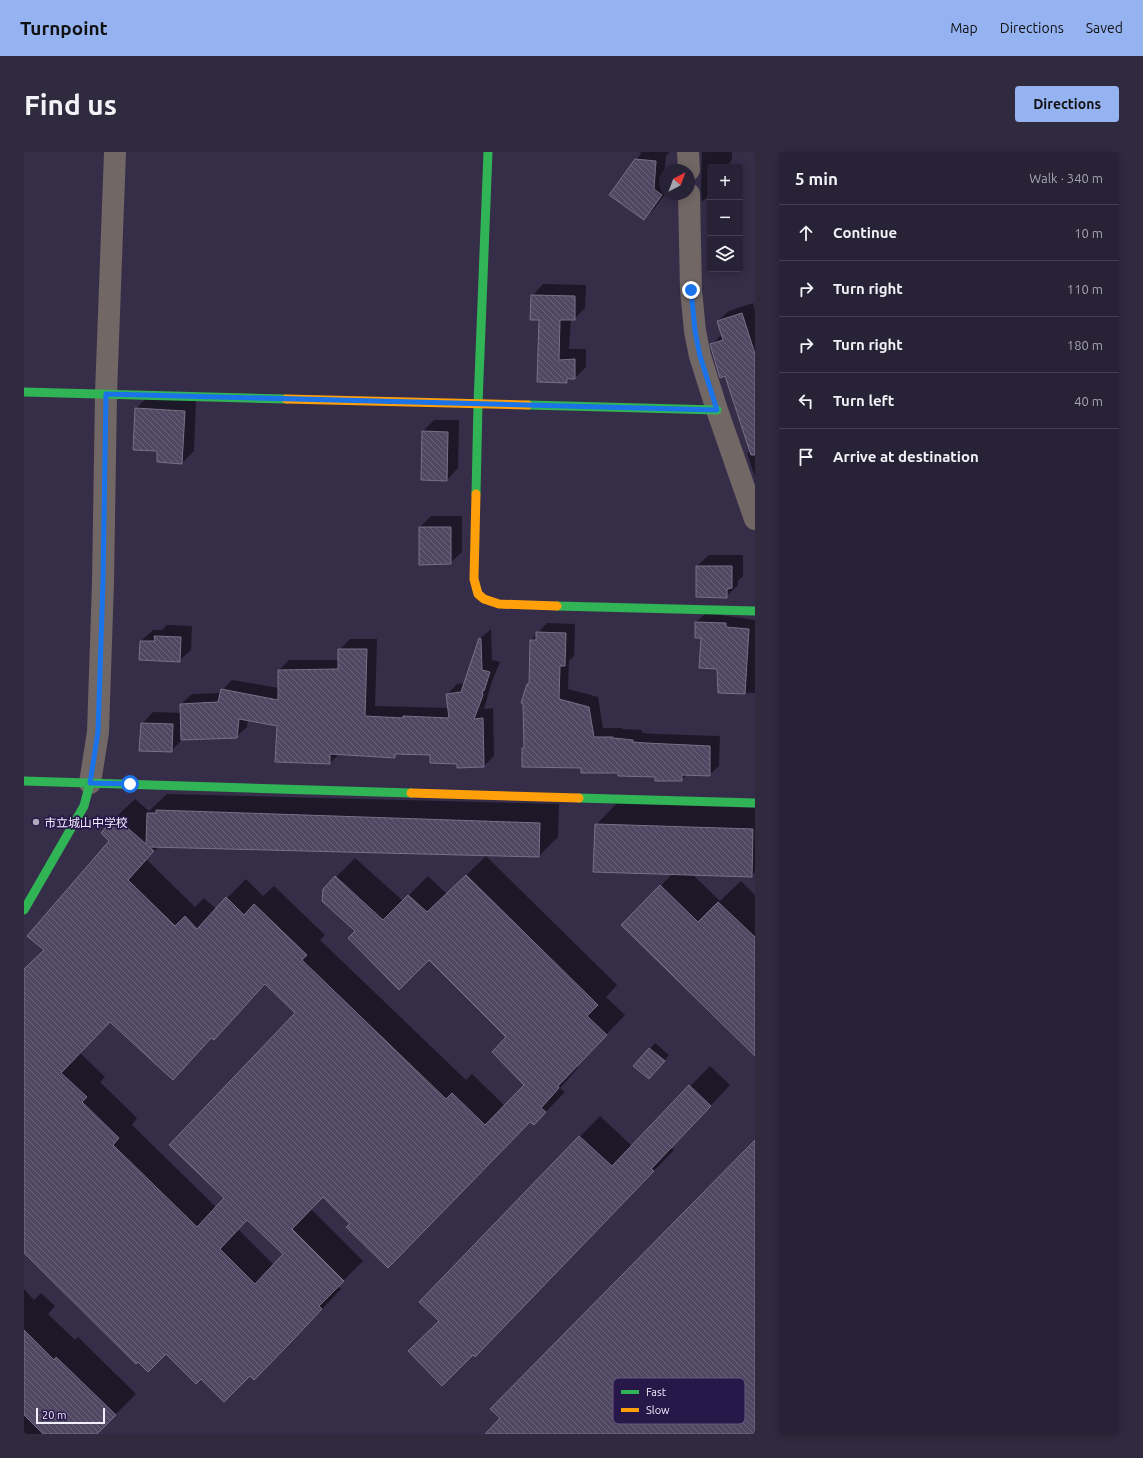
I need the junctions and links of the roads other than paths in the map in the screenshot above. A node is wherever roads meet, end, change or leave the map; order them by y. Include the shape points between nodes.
1 (114, 152) edge
2 (488, 152) edge
3 (688, 152) edge
4 (689, 164) edge
5 (689, 200) edge
6 (24, 392) edge
7 (106, 394) junction
8 (478, 404) junction
9 (717, 410) junction
10 (755, 519) edge
11 (755, 611) edge
12 (24, 781) edge
13 (90, 783) junction
14 (755, 803) edge
15 (24, 910) edge

1 - 7 street
2 - 8 street
3 - 4 street
5 - 9 street via 691,290 695,331
6 - 7 street
7 - 8 street
7 - 13 street via 98,732
8 - 9 street
8 - 11 street via 474,579 475,590 480,596 499,604
9 - 10 street
12 - 13 street
13 - 14 street
13 - 15 street via 84,806

